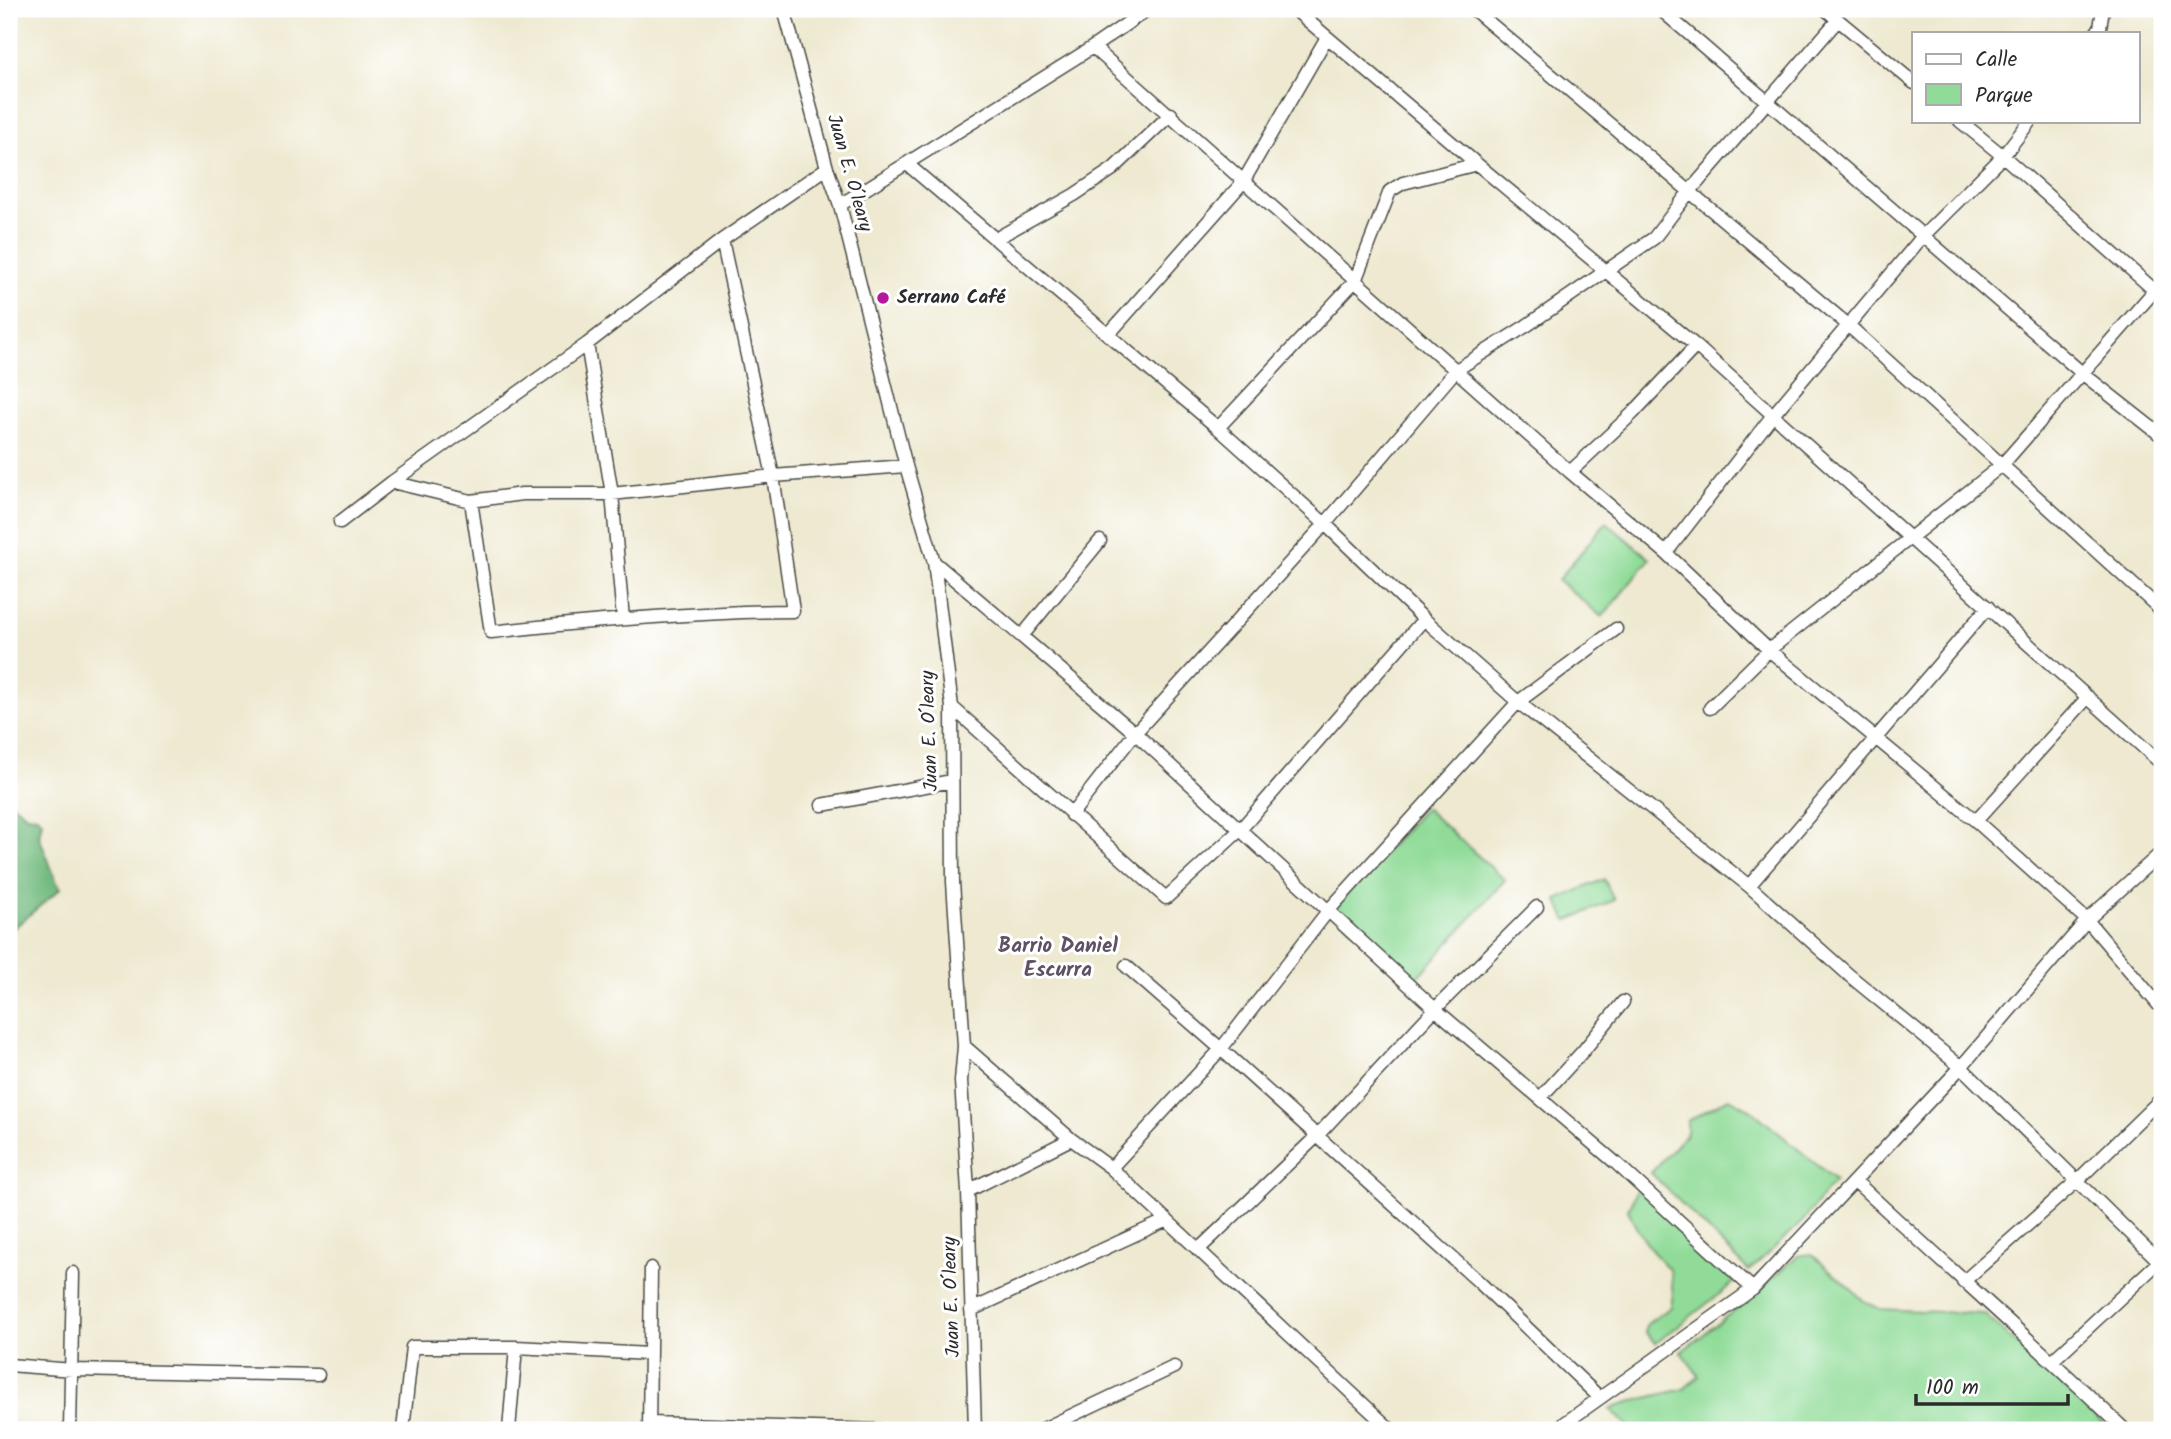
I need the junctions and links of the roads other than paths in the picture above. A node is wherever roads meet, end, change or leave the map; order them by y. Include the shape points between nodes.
1 (784, 9) edge
2 (1148, 9) edge
3 (1294, 9) edge
4 (1473, 9) edge
5 (1660, 9) edge
6 (1825, 9) edge
7 (2103, 9) edge
8 (1837, 21) junction
9 (2097, 32) edge
10 (1327, 37) junction
11 (1093, 47) junction
12 (1912, 81) edge
13 (1767, 100) junction
14 (1171, 114) junction
15 (1962, 122) edge
16 (2029, 122) edge
17 (2003, 156) junction
18 (907, 164) junction
19 (1477, 164) junction
20 (827, 168) junction
21 (1243, 182) junction
22 (1689, 191) junction
23 (840, 205) junction
24 (1923, 236) junction
25 (997, 238) junction
26 (722, 240) junction
27 (1606, 271) junction
28 (1355, 281) junction
29 (2158, 293) edge
30 (1848, 325) junction
31 (1108, 335) junction
32 (587, 344) junction
33 (1696, 346) junction
34 (1456, 370) junction
35 (2082, 373) junction
36 (1773, 415) junction
37 (1218, 428) junction
38 (2162, 436) edge
39 (2002, 465) junction
40 (906, 466) junction
41 (1570, 472) junction
42 (773, 476) junction
43 (391, 482) junction
44 (612, 494) junction
45 (471, 501) junction
46 (340, 522) dead end
47 (1325, 524) junction
48 (1910, 538) junction
49 (1100, 541) dead end
50 (1666, 553) junction
51 (934, 562) junction
52 (1987, 607) junction
53 (2162, 611) edge
54 (623, 619) junction
55 (1424, 619) junction
56 (1616, 629) dead end
57 (1022, 636) junction
58 (1769, 650) junction
59 (2088, 697) junction
60 (1518, 702) junction
61 (953, 707) junction
62 (1710, 708) dead end
63 (1135, 733) junction
64 (1875, 738) junction
65 (2162, 764) edge
66 (952, 781) junction
67 (822, 805) dead end
68 (1071, 815) junction
69 (1976, 821) junction
70 (1240, 830) junction
71 (2162, 852) edge
72 (1749, 886) junction
73 (1536, 906) dead end
74 (1328, 911) junction
75 (2087, 920) junction
76 (1126, 966) dead end
77 (1623, 1002) dead end
78 (1435, 1009) junction
79 (2162, 1009) edge
80 (964, 1046) junction
81 (1222, 1049) junction
82 (1961, 1067) junction
83 (1540, 1098) junction
84 (2162, 1098) edge
85 (1316, 1137) junction
86 (1071, 1139) junction
87 (1111, 1168) junction
88 (2078, 1180) junction
89 (1855, 1181) junction
90 (968, 1191) junction
91 (1167, 1220) junction
92 (1198, 1250) junction
93 (2162, 1262) edge
94 (651, 1268) dead end
95 (73, 1273) dead end
96 (1963, 1282) junction
97 (1753, 1289) junction
98 (971, 1310) junction
99 (516, 1347) junction
100 (649, 1353) junction
101 (2053, 1360) junction
102 (9, 1364) edge
103 (1174, 1367) dead end
104 (73, 1370) junction
105 (318, 1375) dead end
106 (1599, 1397) junction
107 (650, 1427) edge
108 (71, 1430) edge
109 (404, 1430) edge
110 (509, 1430) edge
111 (881, 1430) edge
112 (975, 1430) edge
113 (1041, 1430) edge
114 (1391, 1430) edge
115 (1555, 1430) edge
116 (2125, 1430) edge

1 - 20 street, Juan E. O´leary
2 - 11 street
3 - 10 street
4 - 22 street
5 - 13 street
6 - 8 street
7 - 9 street
8 - 12 street
8 - 13 street
10 - 19 street
10 - 21 street
11 - 14 street
11 - 18 street
13 - 22 street
13 - 24 street
14 - 21 street
14 - 25 street via 1113,169
15 - 17 street
16 - 17 street
17 - 24 street
17 - 29 street
18 - 23 street
18 - 25 street
19 - 27 street
19 - 28 street via 1403,183 1391,191
20 - 23 street, Juan E. O´leary
20 - 26 street
21 - 28 street
21 - 31 street
22 - 27 street via 1654,237
22 - 30 street
23 - 40 street, Juan E. O´leary
24 - 30 street
24 - 35 street
25 - 31 street
26 - 32 street
26 - 42 street
27 - 33 street
27 - 34 street
28 - 34 street
28 - 37 street
29 - 35 street
30 - 36 street
30 - 39 street
31 - 37 street
32 - 43 street
32 - 44 street
33 - 36 street
33 - 41 street
34 - 41 street
34 - 47 street
35 - 38 street
35 - 39 street
36 - 48 street
36 - 50 street
37 - 47 street
39 - 48 street
39 - 53 street
40 - 42 street
40 - 51 street, Juan E. O´leary
41 - 50 street
42 - 44 street
42 - 54 street via 793,611
43 - 45 street
43 - 46 street
44 - 45 street via 522,494
44 - 54 street
45 - 54 street via 491,632
47 - 55 street
47 - 63 street
48 - 52 street
48 - 58 street
49 - 57 street
50 - 58 street
51 - 57 street
51 - 61 street, Juan E. O´leary
52 - 59 street
52 - 64 street
55 - 60 street
55 - 70 street
56 - 60 street
57 - 63 street
58 - 62 street
58 - 64 street
59 - 65 street
59 - 69 street
60 - 72 street
60 - 74 street
61 - 66 street, Juan E. O´leary
61 - 68 street
63 - 68 street
63 - 70 street
64 - 69 street
64 - 72 street
66 - 67 street
66 - 80 street, Juan E. O´leary via 953,882
68 - 70 street via 1166,898
69 - 75 street
70 - 74 street
71 - 75 street
72 - 82 street
73 - 78 street
74 - 78 street
74 - 81 street
75 - 79 street
75 - 82 street
76 - 81 street
77 - 83 street
78 - 83 street
78 - 85 street
80 - 86 street
80 - 90 street, Juan E. O´leary via 961,1081
81 - 85 street
81 - 87 street
82 - 88 street
82 - 89 street
83 - 97 street
84 - 88 street
85 - 92 street
85 - 106 street
86 - 87 street
86 - 90 street
87 - 91 street
88 - 93 street
88 - 96 street
89 - 96 street
89 - 97 street
90 - 98 street, Juan E. O´leary
91 - 92 street
91 - 98 street
92 - 114 street
93 - 101 street
94 - 100 street
95 - 104 street
96 - 101 street
97 - 106 street
98 - 112 street, Juan E. O´leary
99 - 100 street
99 - 109 street via 412,1347
99 - 110 street
100 - 107 street
101 - 116 street
102 - 104 street
103 - 113 street
104 - 105 street
104 - 108 street
106 - 115 street
107 - 111 street

